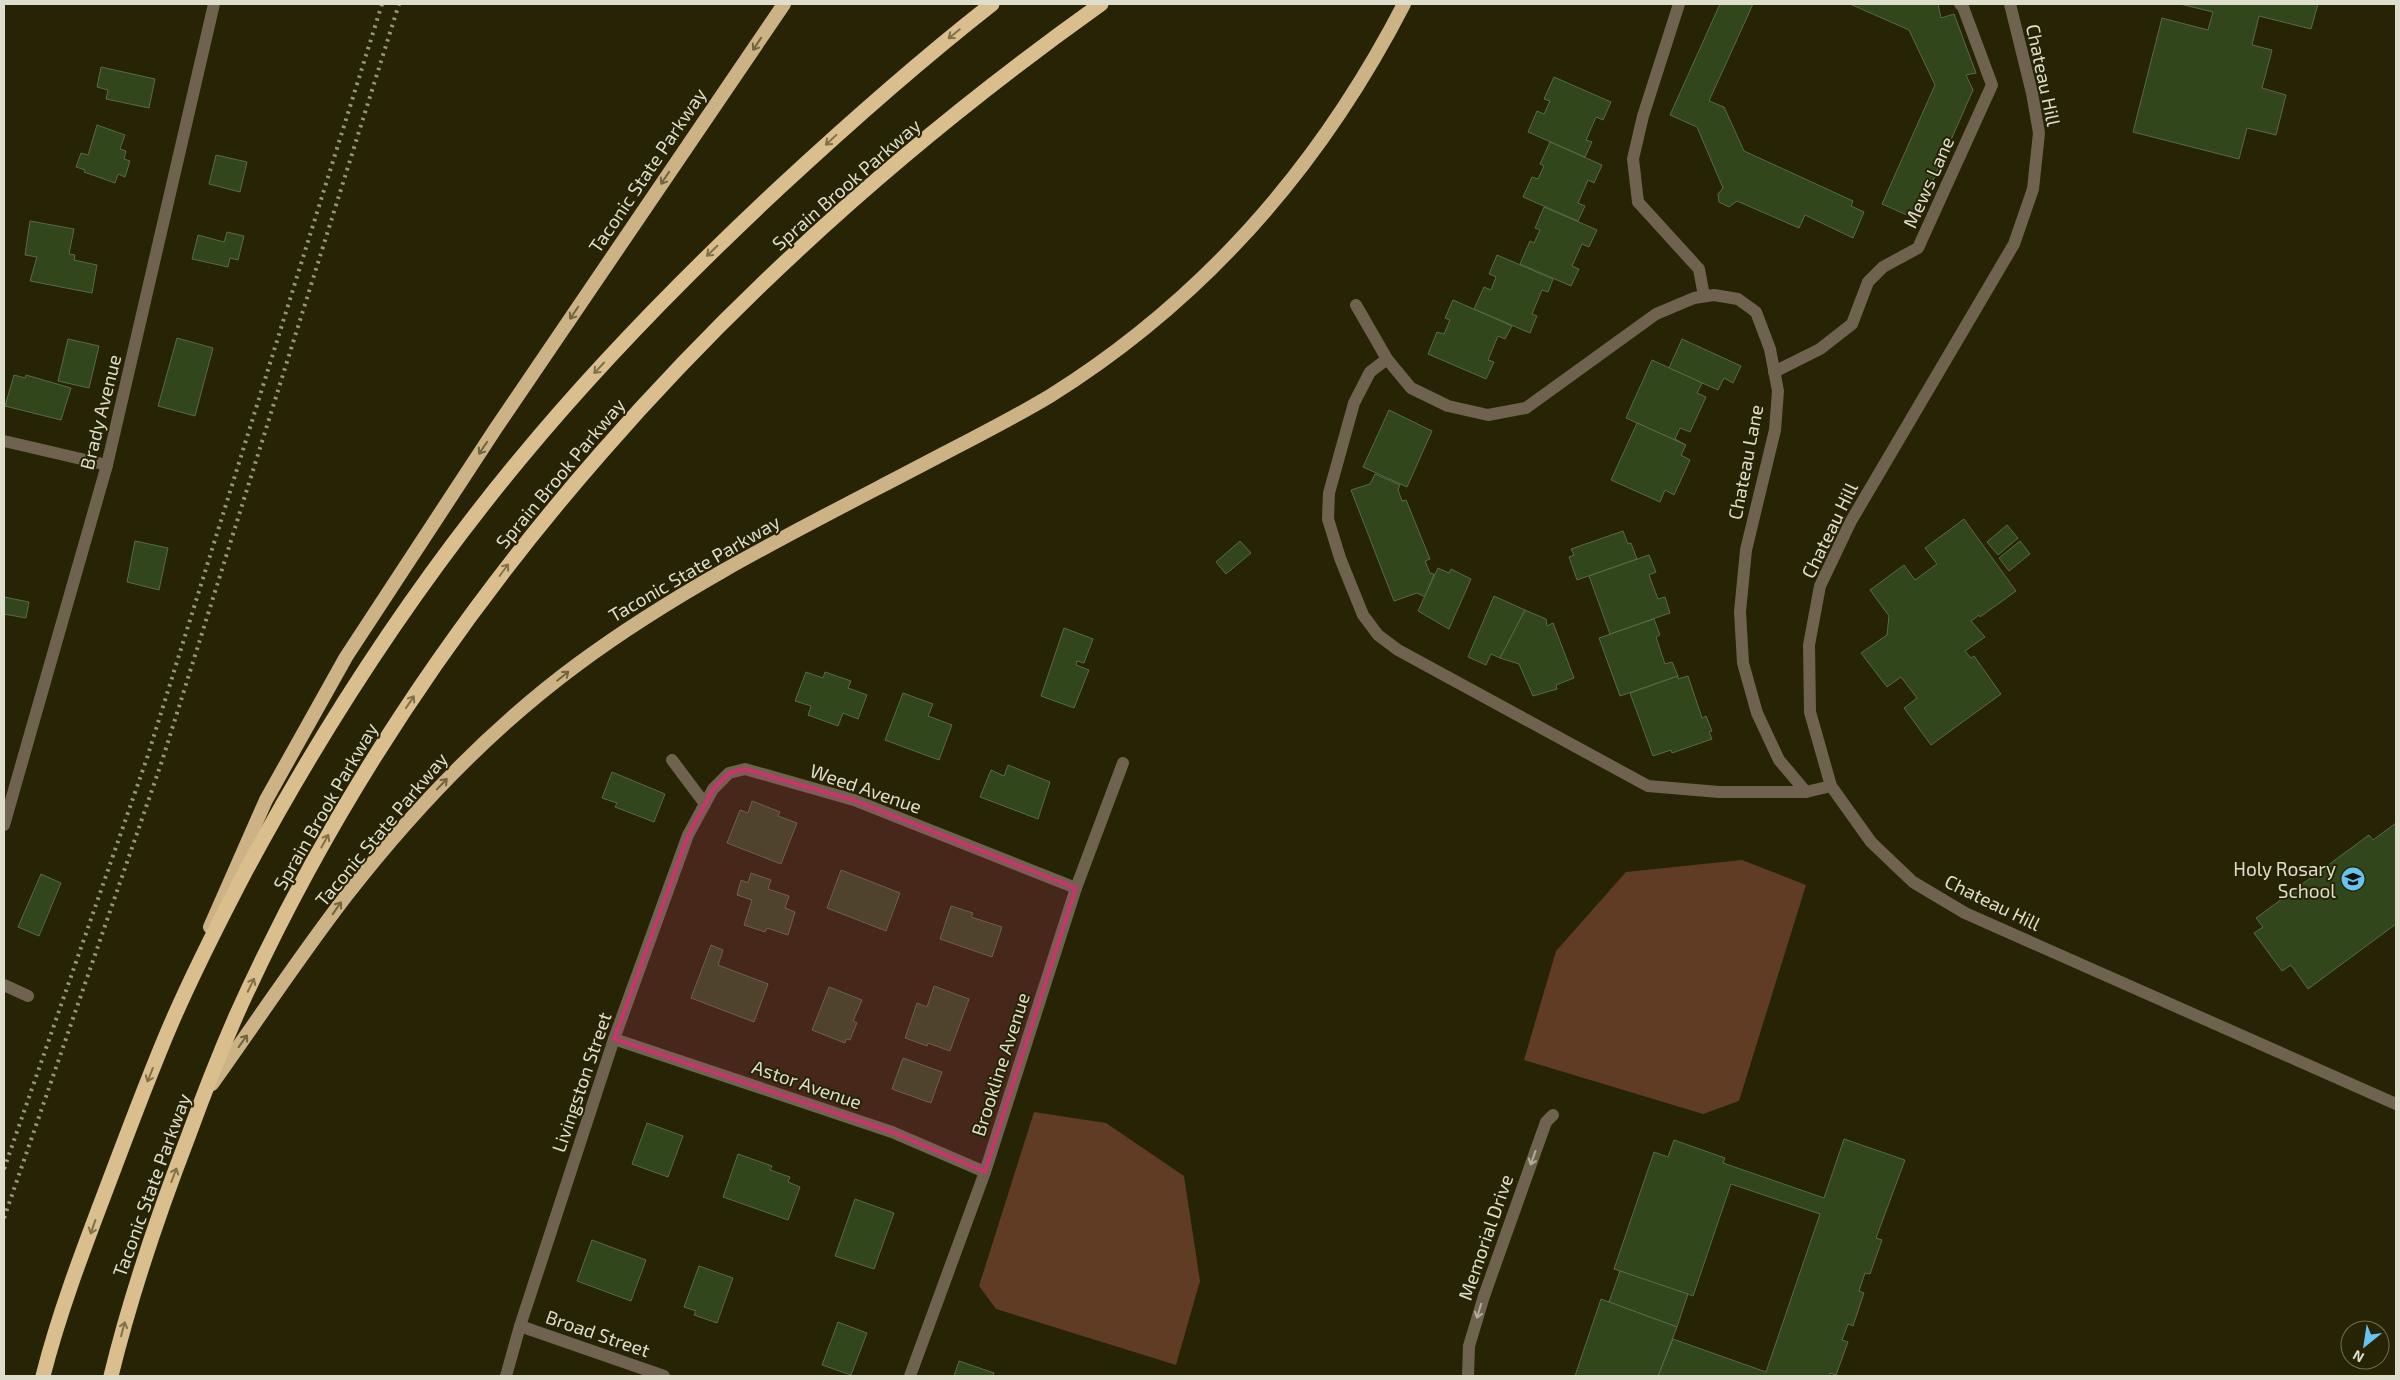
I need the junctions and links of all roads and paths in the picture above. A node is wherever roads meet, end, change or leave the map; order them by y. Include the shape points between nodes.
1 (214, 4) edge
2 (784, 4) edge
3 (992, 4) edge
4 (1101, 4) edge
5 (1404, 4) edge
6 (1679, 4) edge
7 (1960, 4) edge
8 (2010, 4) edge
9 (1704, 296) junction
10 (1356, 305) dead end
11 (1387, 359) junction
12 (1774, 372) junction
13 (4, 441) edge
14 (107, 465) junction
15 (672, 760) dead end
16 (1123, 763) dead end
17 (1831, 786) junction
18 (1806, 792) junction
19 (705, 804) junction
20 (4, 825) edge
21 (1076, 888) junction
22 (4, 985) edge
23 (28, 996) dead end
24 (168, 1030) junction
25 (614, 1040) junction
26 (204, 1094) junction
27 (2396, 1104) edge
28 (1553, 1115) dead end
29 (985, 1172) junction
30 (520, 1326) junction
31 (43, 1376) edge
32 (111, 1376) edge
33 (506, 1376) edge
34 (664, 1376) edge
35 (910, 1376) edge
36 (1468, 1376) edge

1 - 14 street, Brady Avenue
2 -> 24 highway, Taconic State Parkway via 496,428 337,672 288,757 244,846
3 -> 24 highway, Sprain Brook Parkway via 877,98 716,248 585,384 492,493 405,609 312,755 236,891
26 -> 4 highway, Sprain Brook Parkway via 269,947 355,789 458,632 546,516 654,394 782,266 930,136
26 -> 5 highway, Taconic State Parkway via 369,867 433,794 503,725 576,665 661,607 1049,396 1135,336 1201,279 1287,187 1359,85
6 - 9 street via 1643,116 1633,159 1638,202 1699,268
7 - 12 street, Mews Lane via 1964,7 1992,85 1918,248 1884,267 1868,282 1852,324 1820,349
8 - 17 street, Chateau Hill via 2039,133 2033,189 2014,244 1851,522 1820,586 1809,645 1810,712
9 - 11 street, Chateau Lane via 1656,314 1526,408 1488,415 1448,406 1411,388
9 - 12 street, Chateau Lane via 1738,300 1756,312 1770,349
10 - 11 street, Chateau Lane
11 - 18 street via 1370,372 1354,403 1329,493 1328,519 1363,615 1378,635 1398,650 1648,786 1719,792
12 - 18 street, Chateau Lane via 1778,391 1774,430 1746,550 1740,612 1743,663 1757,713 1780,760
13 - 14 street
14 - 20 street, Brady Avenue
15 - 19 street
16 - 21 street, Brookline Avenue
17 - 18 street
17 - 27 street, Chateau Hill via 1871,842 1913,882 1965,913
19 - 21 street, Weed Avenue via 713,789 730,773 745,769 854,800
19 - 25 street, Livingston Street via 688,835
21 - 29 street, Brookline Avenue
22 - 23 street
24 -> 31 highway, Taconic State Parkway via 98,1212
25 - 29 street, Astor Avenue via 892,1132
25 - 30 street, Livingston Street
32 -> 26 highway, Taconic State Parkway via 146,1252
28 -> 36 street, Memorial Drive via 1546,1122 1484,1296 1469,1346
29 - 35 street, Brookline Avenue
30 - 33 street, Livingston Street
30 - 34 street, Broad Street

